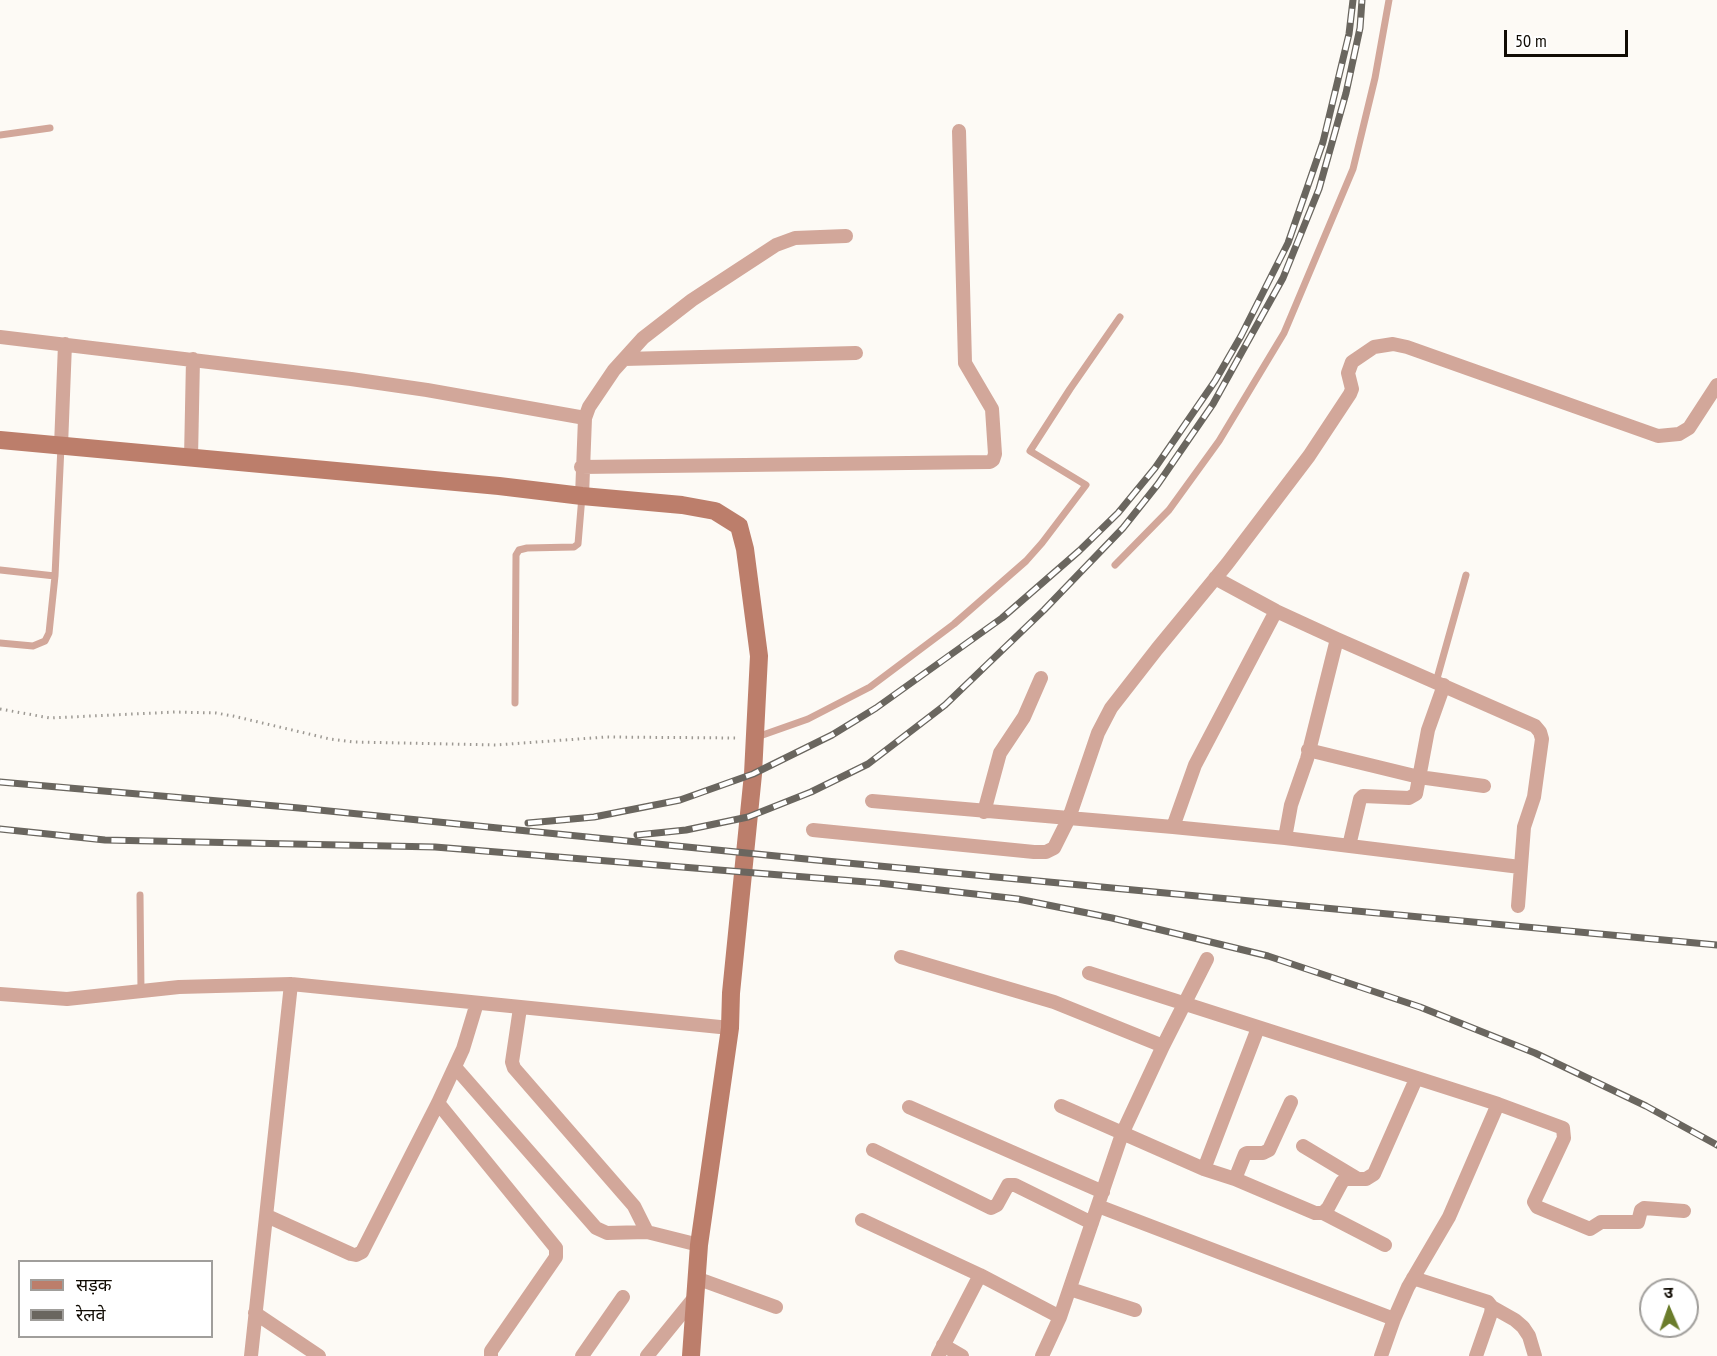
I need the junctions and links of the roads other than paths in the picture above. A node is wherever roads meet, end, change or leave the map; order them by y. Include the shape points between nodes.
1 (1389, 0) edge
2 (50, 128) dead end
3 (959, 131) dead end
4 (0, 135) edge
5 (846, 236) dead end
6 (1120, 317) dead end
7 (0, 337) edge
8 (65, 344) junction
9 (856, 353) dead end
10 (193, 359) junction
11 (624, 359) junction
12 (1717, 385) edge
13 (585, 418) junction
14 (0, 440) edge
15 (61, 446) junction
16 (191, 458) junction
17 (582, 466) junction
18 (582, 496) junction
19 (1115, 565) dead end
20 (0, 570) edge
21 (1466, 575) dead end
22 (55, 576) junction
23 (1215, 578) junction
24 (1276, 610) junction
25 (1337, 639) junction
26 (0, 643) edge
27 (1041, 678) dead end
28 (1440, 684) junction
29 (514, 703) dead end
30 (753, 738) junction
31 (1308, 750) junction
32 (1419, 777) junction
33 (1484, 786) dead end
34 (872, 801) dead end
35 (984, 812) junction
36 (1069, 818) junction
37 (1173, 826) junction
38 (813, 830) dead end
39 (1285, 838) junction
40 (1349, 846) junction
41 (1520, 867) junction
42 (140, 895) dead end
43 (1518, 906) dead end
44 (901, 957) dead end
45 (1207, 958) dead end
46 (1089, 973) dead end
47 (291, 984) junction
48 (141, 991) junction
49 (0, 994) edge
50 (477, 1003) junction
51 (1184, 1004) junction
52 (520, 1008) junction
53 (730, 1028) junction
54 (1258, 1028) junction
55 (1163, 1046) junction
56 (455, 1067) junction
57 (1416, 1079) junction
58 (1291, 1102) dead end
59 (438, 1103) junction
60 (1498, 1104) junction
61 (1061, 1106) dead end
62 (909, 1107) dead end
63 (1122, 1134) junction
64 (1303, 1146) dead end
65 (873, 1150) dead end
66 (1204, 1169) junction
67 (1235, 1179) junction
68 (1358, 1179) junction
69 (1103, 1192) junction
70 (1098, 1206) junction
71 (1684, 1211) dead end
72 (1323, 1213) junction
73 (267, 1216) junction
74 (862, 1220) dead end
75 (1092, 1223) junction
76 (647, 1232) junction
77 (699, 1245) junction
78 (1385, 1245) dead end
79 (980, 1275) junction
80 (696, 1278) junction
81 (1413, 1278) junction
82 (1070, 1289) junction
83 (623, 1297) dead end
84 (695, 1297) junction
85 (776, 1307) dead end
86 (1492, 1307) junction
87 (1135, 1310) dead end
88 (255, 1313) junction
89 (1060, 1317) junction
90 (1394, 1319) junction
91 (940, 1351) edge
92 (1049, 1354) edge
93 (251, 1356) edge
94 (319, 1356) edge
95 (491, 1356) edge
96 (582, 1356) edge
97 (647, 1356) edge
98 (691, 1356) edge
99 (962, 1356) edge
100 (1381, 1356) edge
101 (1476, 1356) edge
102 (1535, 1356) edge

1 - 19 lane via 1353,169 1284,333 1220,441 1169,510
2 - 4 lane
3 - 17 street via 965,363 992,409 993,460
5 - 11 street via 795,238 776,245 660,323
6 - 30 lane via 1030,452 1086,485 1042,543 954,624 870,687 808,719
7 - 8 street
8 - 10 street
8 - 15 street
9 - 11 street
10 - 13 street via 427,390
10 - 16 street
11 - 13 street
12 - 23 street via 1689,428 1679,434 1658,436 1407,347 1374,347 1355,360 1348,374 1350,394 1309,456
13 - 17 street
14 - 15 street
15 - 16 street
15 - 22 lane
16 - 18 street
17 - 18 street
18 - 29 lane via 578,544 519,549 516,555
18 - 30 street via 715,511 739,526 759,656
20 - 22 lane
21 - 28 lane
22 - 26 lane via 45,641 33,646
23 - 24 street
23 - 36 street via 1111,708 1098,732
24 - 25 street
24 - 37 street via 1197,760
25 - 28 street
25 - 31 street
27 - 35 street via 1024,717 1000,753
28 - 32 street
28 - 41 street via 1535,726 1540,732 1541,751 1534,797 1524,827
30 - 53 street
31 - 32 street
31 - 39 street
32 - 33 street
32 - 40 street via 1413,797 1363,796
34 - 35 street
35 - 36 street
36 - 37 street
36 - 38 street via 1054,848 1046,852
37 - 39 street
39 - 40 street
40 - 41 street
41 - 43 street
42 - 48 lane
44 - 55 street via 1054,1002
45 - 51 street
46 - 51 street
47 - 48 street via 224,984
47 - 50 street
47 - 73 street
48 - 49 street via 67,999
50 - 52 street
50 - 56 street
51 - 54 street
51 - 55 street
52 - 53 street
52 - 76 street via 514,1068 634,1206
53 - 77 street
54 - 57 street
54 - 66 street
55 - 63 street
56 - 59 street
56 - 76 street via 596,1228 607,1233
57 - 60 street
57 - 68 street via 1374,1174
58 - 67 street via 1269,1150 1247,1153
59 - 73 street via 362,1252 351,1254
59 - 95 street via 556,1248 556,1257
60 - 71 street via 1563,1128 1564,1138 1534,1202 1537,1207 1590,1229 1601,1222 1638,1222 1644,1208
60 - 81 street via 1449,1217
61 - 63 street
62 - 69 street
63 - 66 street
63 - 69 street
64 - 68 street
65 - 75 street via 991,1208 997,1205 1008,1185 1015,1185
66 - 67 street
67 - 72 street
68 - 72 street via 1342,1182
69 - 70 street
70 - 75 street
70 - 90 street
72 - 78 street
73 - 88 street
74 - 79 street
75 - 82 street
76 - 77 street
77 - 80 street
79 - 89 street
79 - 91 street
80 - 84 street
80 - 85 street
81 - 86 street via 1488,1302
81 - 90 street
82 - 87 street
82 - 89 street
83 - 96 street
84 - 97 street
84 - 98 street
86 - 101 street
86 - 102 street via 1523,1327
88 - 93 street
88 - 94 street
89 - 92 street
90 - 100 street
91 - 99 street

